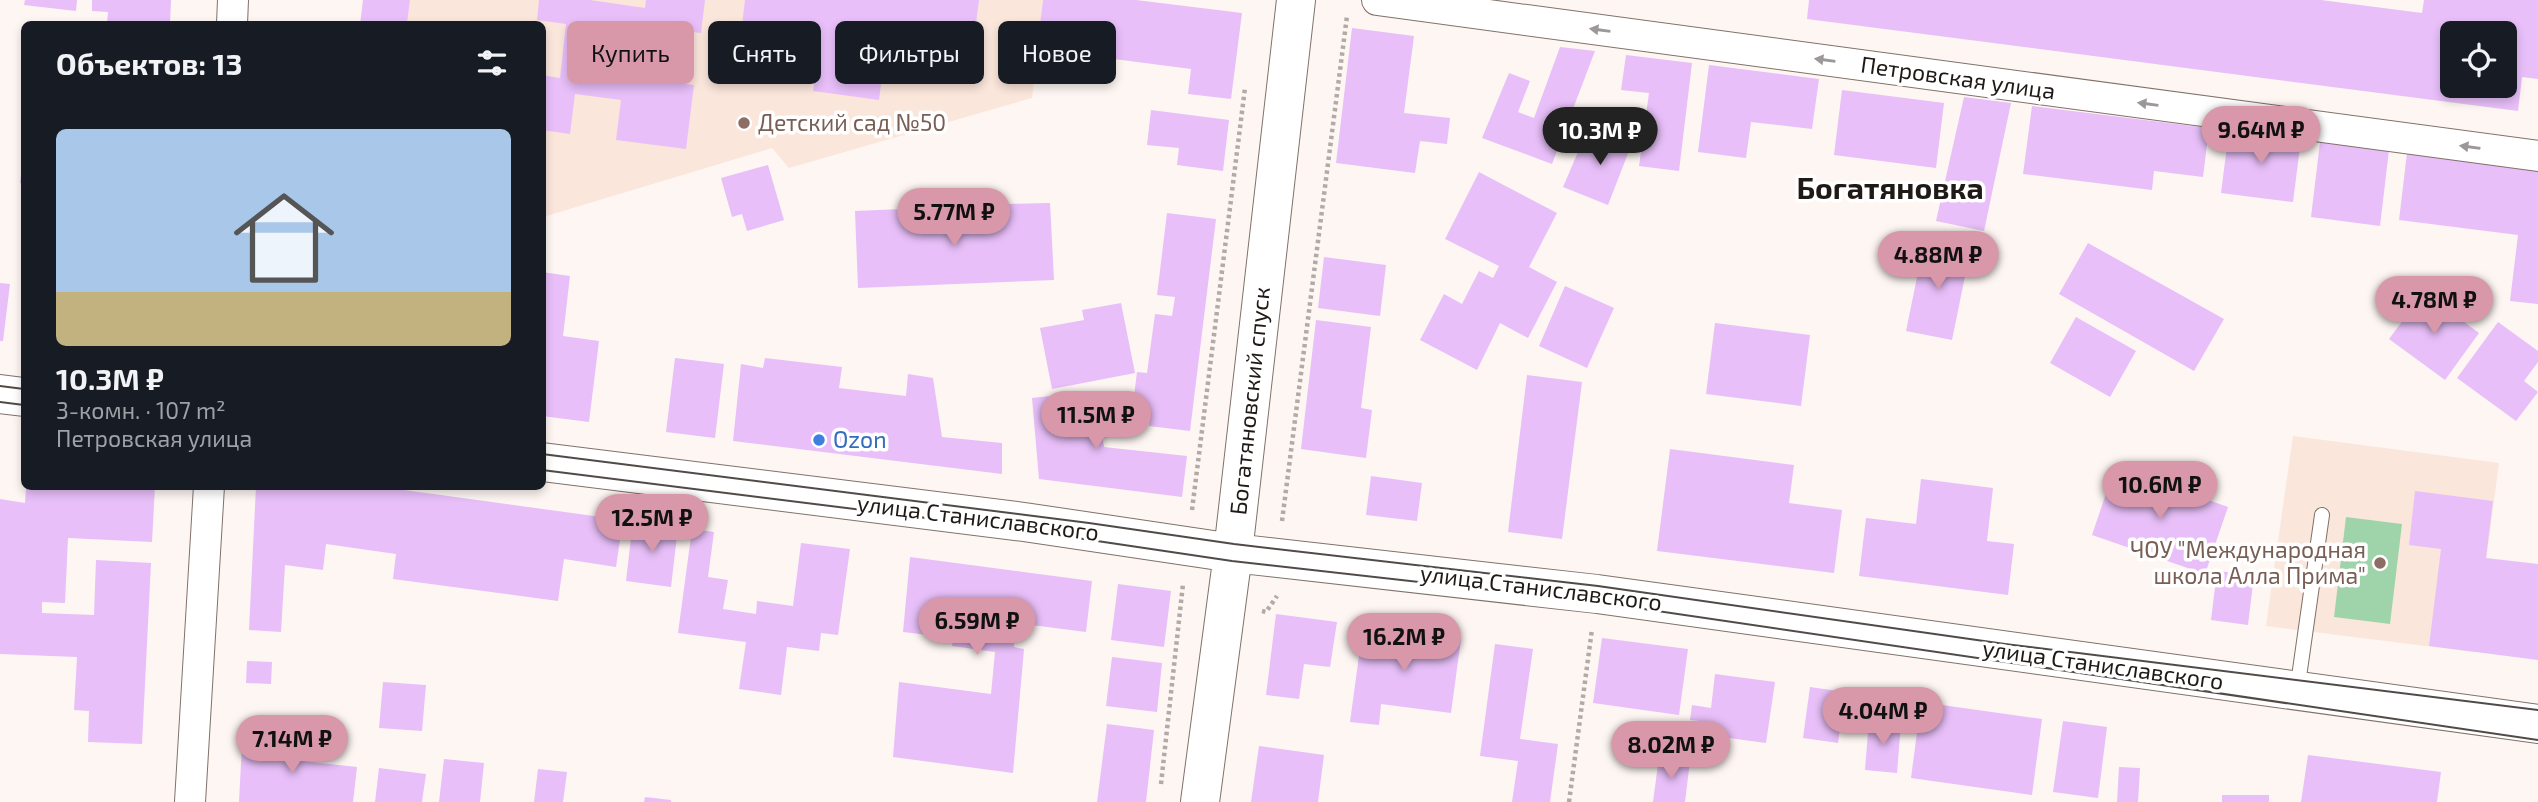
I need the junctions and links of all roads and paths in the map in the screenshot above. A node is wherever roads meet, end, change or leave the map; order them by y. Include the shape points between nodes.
1 (233, 0) edge
2 (1296, 0) edge
3 (1377, 0) edge
4 (1347, 14) dead end
5 (232, 21) edge
6 (1245, 82) dead end
7 (2538, 156) edge
8 (0, 394) edge
9 (21, 397) edge
10 (546, 463) edge
11 (209, 490) edge
12 (2322, 515) dead end
13 (1282, 521) dead end
14 (1188, 546) junction
15 (1233, 553) junction
16 (1597, 594) junction
17 (2297, 692) junction
18 (2538, 724) edge
19 (1161, 788) dead end
20 (190, 802) edge
21 (1200, 802) edge
22 (1569, 802) edge

1 - 5 street
2 - 15 street, Богатяновский спуск
7 -> 3 street, Петровская улица
4 - 13 path
6 - 14 path
8 - 9 street
10 - 14 street, улица Станиславского
11 - 20 street
12 - 17 lane
14 - 15 street, улица Станиславского
14 - 19 path
15 - 16 street, улица Станиславского
15 - 21 street, Богатяновский спуск
16 - 17 street, улица Станиславского
16 - 22 path
17 - 18 street, улица Станиславского

